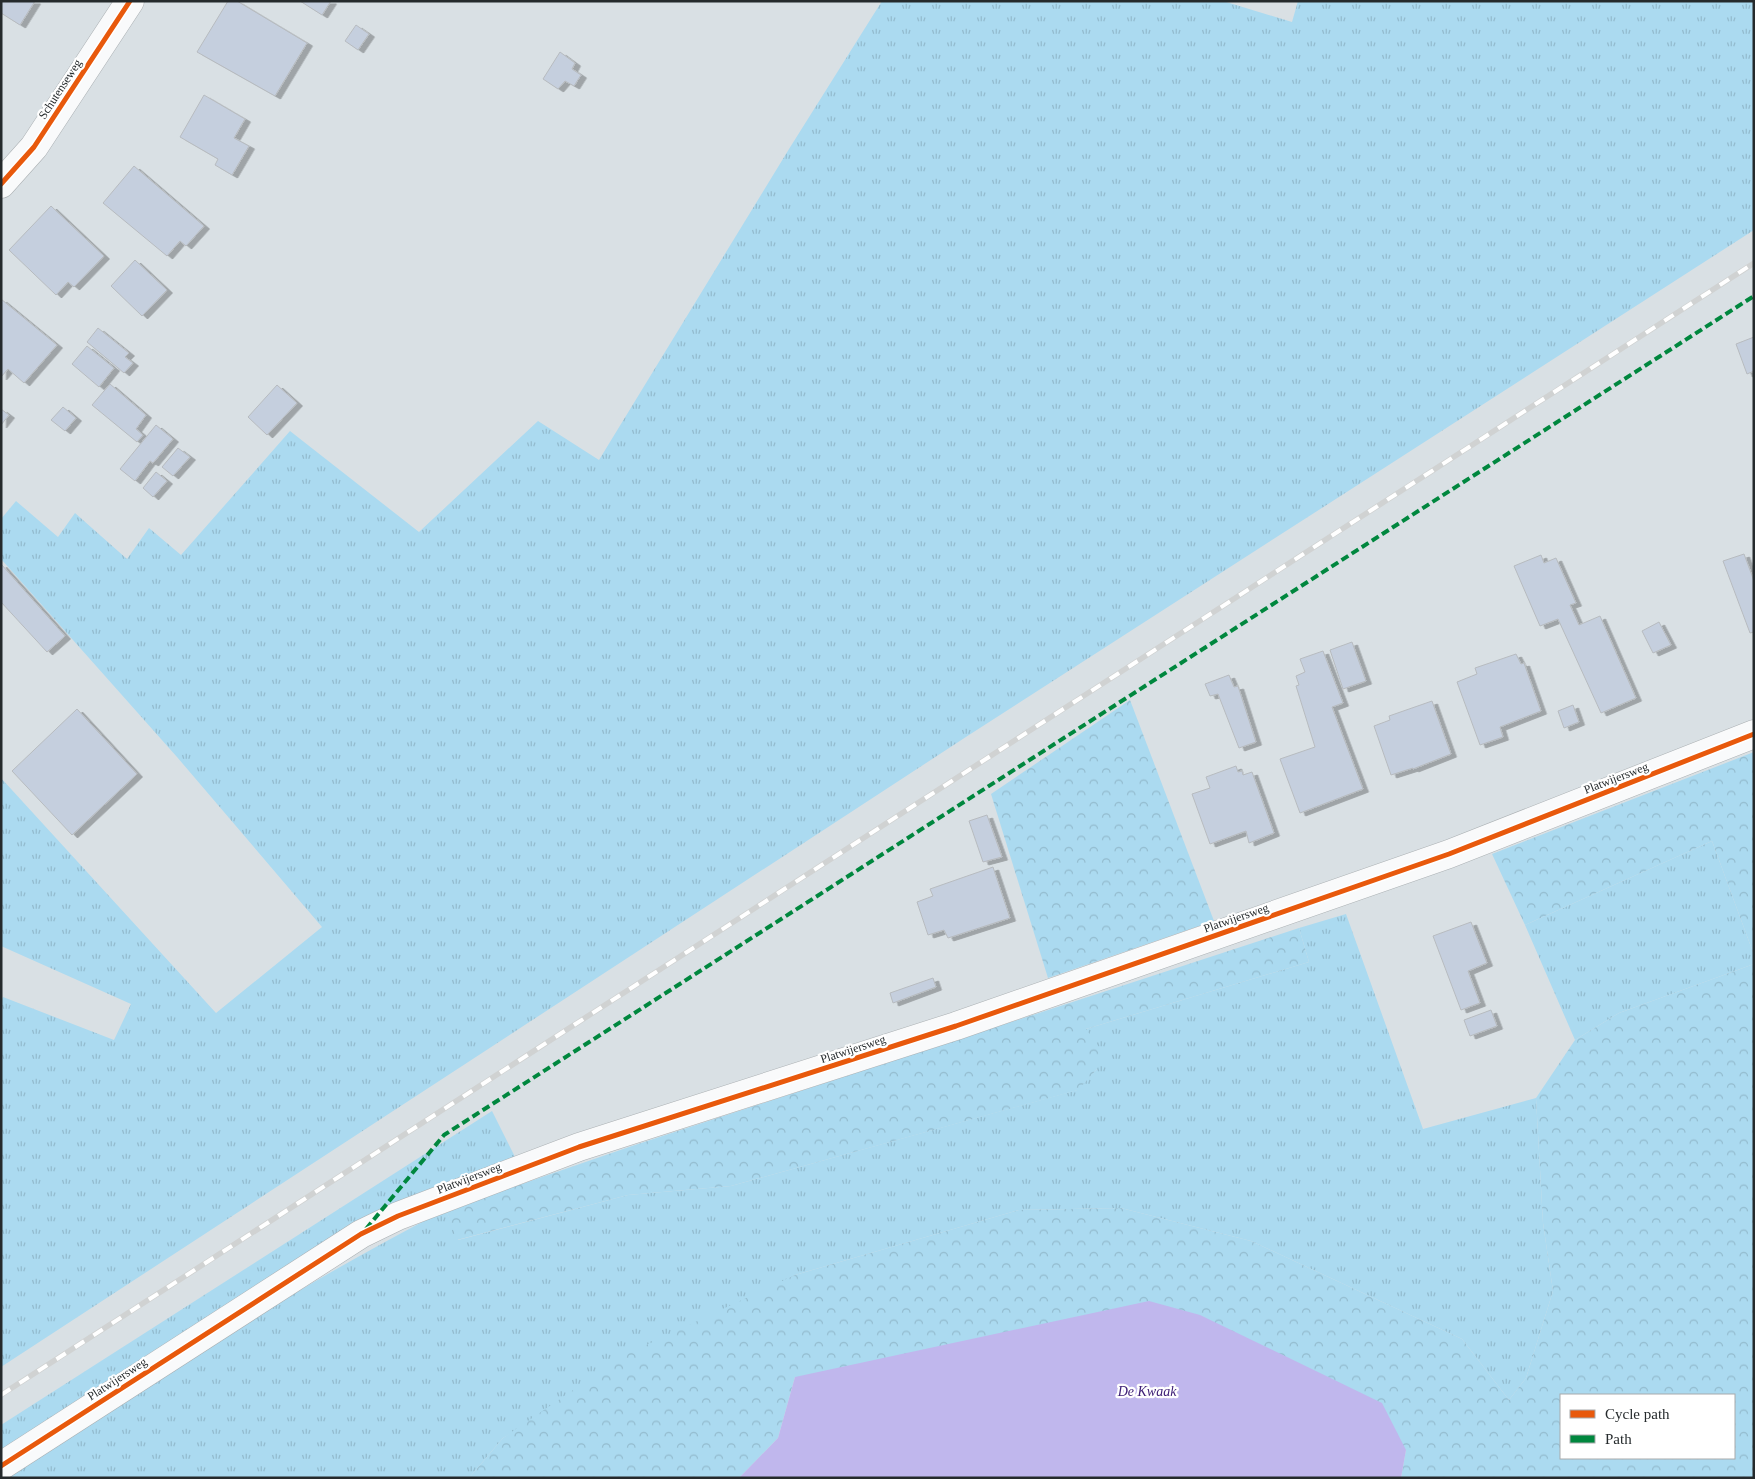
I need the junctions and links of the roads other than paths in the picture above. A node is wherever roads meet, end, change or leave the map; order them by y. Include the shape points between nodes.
1 (130, 1) edge
2 (1, 184) edge
3 (1754, 734) edge
4 (1, 1466) edge

1 - 2 street, Schutenseweg via 34,147
3 - 4 street, Platwijersweg via 1449,854 956,1026 579,1147 398,1216 361,1234

